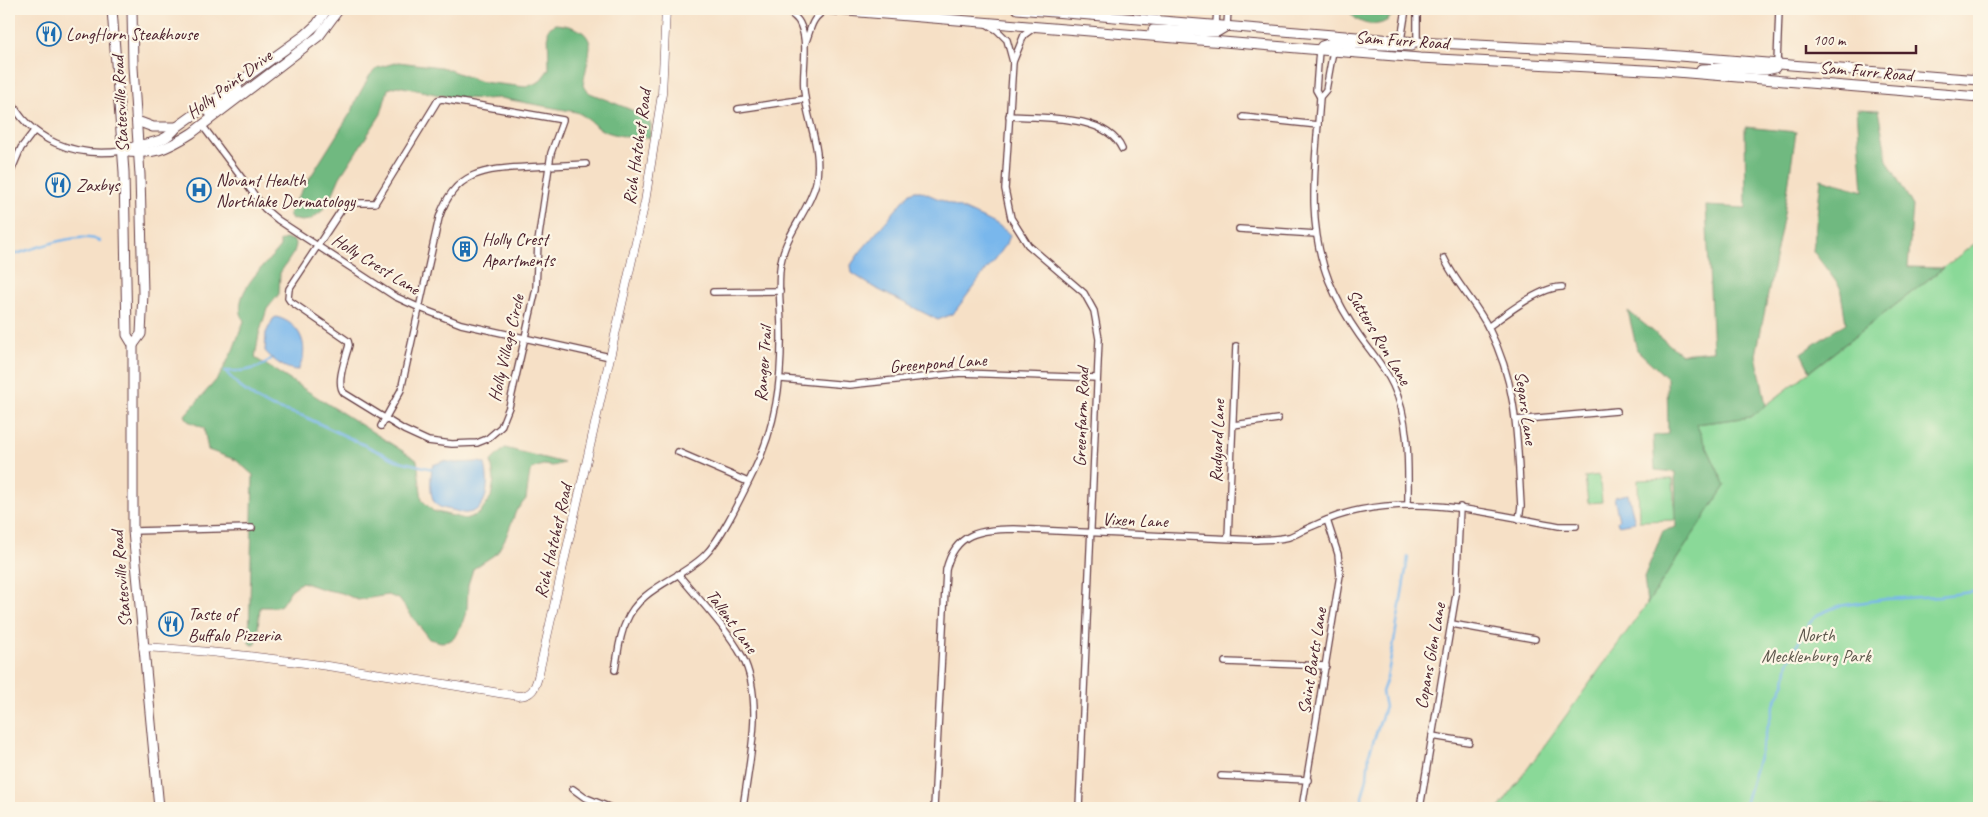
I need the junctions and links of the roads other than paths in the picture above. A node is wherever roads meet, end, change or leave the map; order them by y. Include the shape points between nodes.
1 (112, 9) edge
2 (132, 9) edge
3 (328, 9) edge
4 (339, 9) edge
5 (666, 9) edge
6 (782, 9) edge
7 (823, 9) edge
8 (828, 9) edge
9 (1017, 9) edge
10 (1217, 9) edge
11 (1228, 9) edge
12 (1406, 9) edge
13 (1417, 9) edge
14 (1780, 9) edge
15 (982, 22) junction
16 (1216, 25) junction
17 (1038, 26) junction
18 (1227, 26) junction
19 (1085, 30) junction
20 (1401, 40) junction
21 (1417, 42) junction
22 (805, 44) junction
23 (1474, 45) junction
24 (1319, 50) junction
25 (1333, 51) junction
26 (265, 62) junction
27 (1013, 62) junction
28 (1777, 64) junction
29 (1664, 71) junction
30 (1979, 80) edge
31 (9, 97) edge
32 (1320, 97) junction
33 (1979, 97) edge
34 (805, 99) junction
35 (738, 109) dead end
36 (1010, 116) junction
37 (1243, 117) dead end
38 (137, 121) junction
39 (1318, 125) junction
40 (202, 126) junction
41 (177, 127) junction
42 (34, 131) junction
43 (1122, 148) dead end
44 (138, 150) junction
45 (122, 151) junction
46 (586, 164) dead end
47 (549, 166) junction
48 (9, 176) edge
49 (1239, 229) dead end
50 (1316, 234) junction
51 (318, 245) junction
52 (1444, 258) dead end
53 (1562, 287) dead end
54 (780, 291) junction
55 (713, 292) dead end
56 (420, 308) junction
57 (1488, 327) junction
58 (524, 339) junction
59 (133, 346) junction
60 (1236, 346) dead end
61 (610, 357) junction
62 (1097, 378) junction
63 (780, 379) junction
64 (1616, 411) dead end
65 (385, 418) junction
66 (1278, 419) dead end
67 (1516, 420) junction
68 (1233, 425) junction
69 (381, 426) dead end
70 (678, 452) dead end
71 (748, 482) junction
72 (1408, 504) junction
73 (1460, 507) junction
74 (1519, 519) junction
75 (1327, 520) junction
76 (1576, 526) dead end
77 (252, 528) dead end
78 (133, 531) junction
79 (1091, 533) junction
80 (1228, 538) junction
81 (678, 574) junction
82 (1452, 624) junction
83 (1535, 639) dead end
84 (143, 647) junction
85 (1225, 662) dead end
86 (1326, 666) junction
87 (615, 670) dead end
88 (1432, 736) junction
89 (1469, 742) dead end
90 (1221, 776) dead end
91 (1308, 780) junction
92 (573, 789) dead end
93 (159, 808) edge
94 (611, 808) edge
95 (743, 808) edge
96 (934, 808) edge
97 (1079, 808) edge
98 (1302, 808) edge
99 (1420, 808) edge

1 - 45 main road, Statesville Road
2 - 38 main road, Statesville Road
3 - 26 main road, Holly Point Drive via 305,35
4 - 40 main road, Holly Point Drive via 319,36
5 - 61 street, Rich Hatchet Road via 662,94 655,143 635,252
6 - 22 street, Ranger Trail via 800,24
7 - 8 main road, Sam Furr Road
8 - 15 main road, Sam Furr Road
8 - 22 street, Ranger Trail via 812,22
9 - 16 main road, Sam Furr Road
10 - 16 street
11 - 18 street
12 - 20 street
13 - 21 street
14 - 28 street
15 - 17 main road, Sam Furr Road
15 - 27 street, Greenfarm Road via 1007,40
16 - 18 main road, Sam Furr Road
17 - 19 main road, Sam Furr Road
17 - 27 street, Greenfarm Road via 1024,35
18 - 19 main road via 1211,33
18 - 20 main road, Sam Furr Road
19 - 24 main road, Sam Furr Road
20 - 21 main road, Sam Furr Road
21 - 23 main road, Sam Furr Road
22 - 34 street, Ranger Trail
23 - 24 main road via 1392,47 1331,43
23 - 28 main road, Sam Furr Road
24 - 25 main road, Sam Furr Road
24 - 32 street, Sutters Run Lane via 1316,90
25 - 29 main road, Sam Furr Road
25 - 32 street, Sutters Run Lane via 1326,90
26 - 40 main road via 206,115 200,122
26 - 41 main road, Holly Point Drive
27 - 36 street, Greenfarm Road
28 - 29 main road via 1775,68 1766,70
28 - 30 main road, Sam Furr Road
29 - 33 main road, Sam Furr Road
31 - 42 street, Holly Point Drive via 20,117
32 - 39 street, Sutters Run Lane
34 - 35 street
34 - 54 street, Ranger Trail via 817,143 818,168 810,199 784,249
36 - 43 street via 1086,122 1112,135
36 - 62 street, Greenfarm Road via 1005,189 1009,212 1028,245 1074,283 1089,300 1099,339
37 - 39 street
38 - 41 main road via 153,127
38 - 44 main road, Statesville Road
39 - 50 street, Sutters Run Lane via 1313,194
40 - 44 main road, Holly Point Drive via 164,149 150,153
40 - 51 street, Holly Crest Lane via 265,209
41 - 44 main road, Holly Point Drive via 170,136
42 - 45 street, Holly Point Drive via 54,143 77,150
42 - 48 street via 21,148
44 - 45 main road, Holly Point Drive
44 - 59 main road, Statesville Road via 143,293 140,334
45 - 59 main road, Statesville Road via 127,335
46 - 47 street
47 - 51 street, Holly Village Circle via 563,120 438,100 375,203 360,202 346,206
47 - 56 street via 487,170 456,187 439,218
47 - 58 street, Holly Village Circle via 538,242 536,288
49 - 50 street
50 - 72 street, Sutters Run Lane via 1337,297 1387,373 1400,402 1404,420
51 - 56 street, Holly Crest Lane via 394,296
51 - 65 street, Holly Village Circle via 289,290 288,298 348,341 341,390
52 - 57 street, Segars Lane
53 - 57 street via 1543,291
54 - 55 street
54 - 63 street, Ranger Trail
56 - 58 street, Holly Crest Lane via 461,324
56 - 65 street via 401,390
57 - 67 street, Segars Lane via 1499,348 1511,386
58 - 61 street, Holly Crest Lane
58 - 65 street, Holly Village Circle via 505,418 501,427 487,439 466,444 441,443 417,436
59 - 78 main road, Statesville Road
60 - 68 street, Rudyard Lane
61 - 84 street, Rich Hatchet Road via 538,677 531,693 518,696 291,660
62 - 63 street, Greenpond Lane via 960,373 849,385
62 - 79 street, Greenfarm Road
63 - 71 street, Ranger Trail via 771,426
64 - 67 street
65 - 69 street
66 - 68 street
67 - 74 street, Segars Lane
68 - 80 street, Rudyard Lane
70 - 71 street
71 - 81 street, Ranger Trail via 710,550
72 - 73 street, Vixen Lane
72 - 75 street, Vixen Lane via 1359,510
73 - 74 street, Vixen Lane
73 - 82 street, Copans Glen Lane via 1458,574
74 - 76 street, Vixen Lane
75 - 80 street, Vixen Lane via 1279,539
75 - 86 street, Saint Barts Lane via 1340,564
77 - 78 street
78 - 84 main road, Statesville Road
79 - 80 street, Vixen Lane
79 - 96 street, Vixen Lane via 1014,529 981,531 959,543 948,558
79 - 97 street, Greenfarm Road
81 - 87 street, Ranger Trail via 633,608 623,631
81 - 95 street, Tallent Lane via 727,633 746,666 752,692 754,730
82 - 83 street
82 - 88 street, Copans Glen Lane
84 - 93 main road, Statesville Road
85 - 86 street
86 - 91 street, Saint Barts Lane
88 - 89 street
88 - 99 street, Copans Glen Lane
90 - 91 street
91 - 98 street, Saint Barts Lane
92 - 94 street

